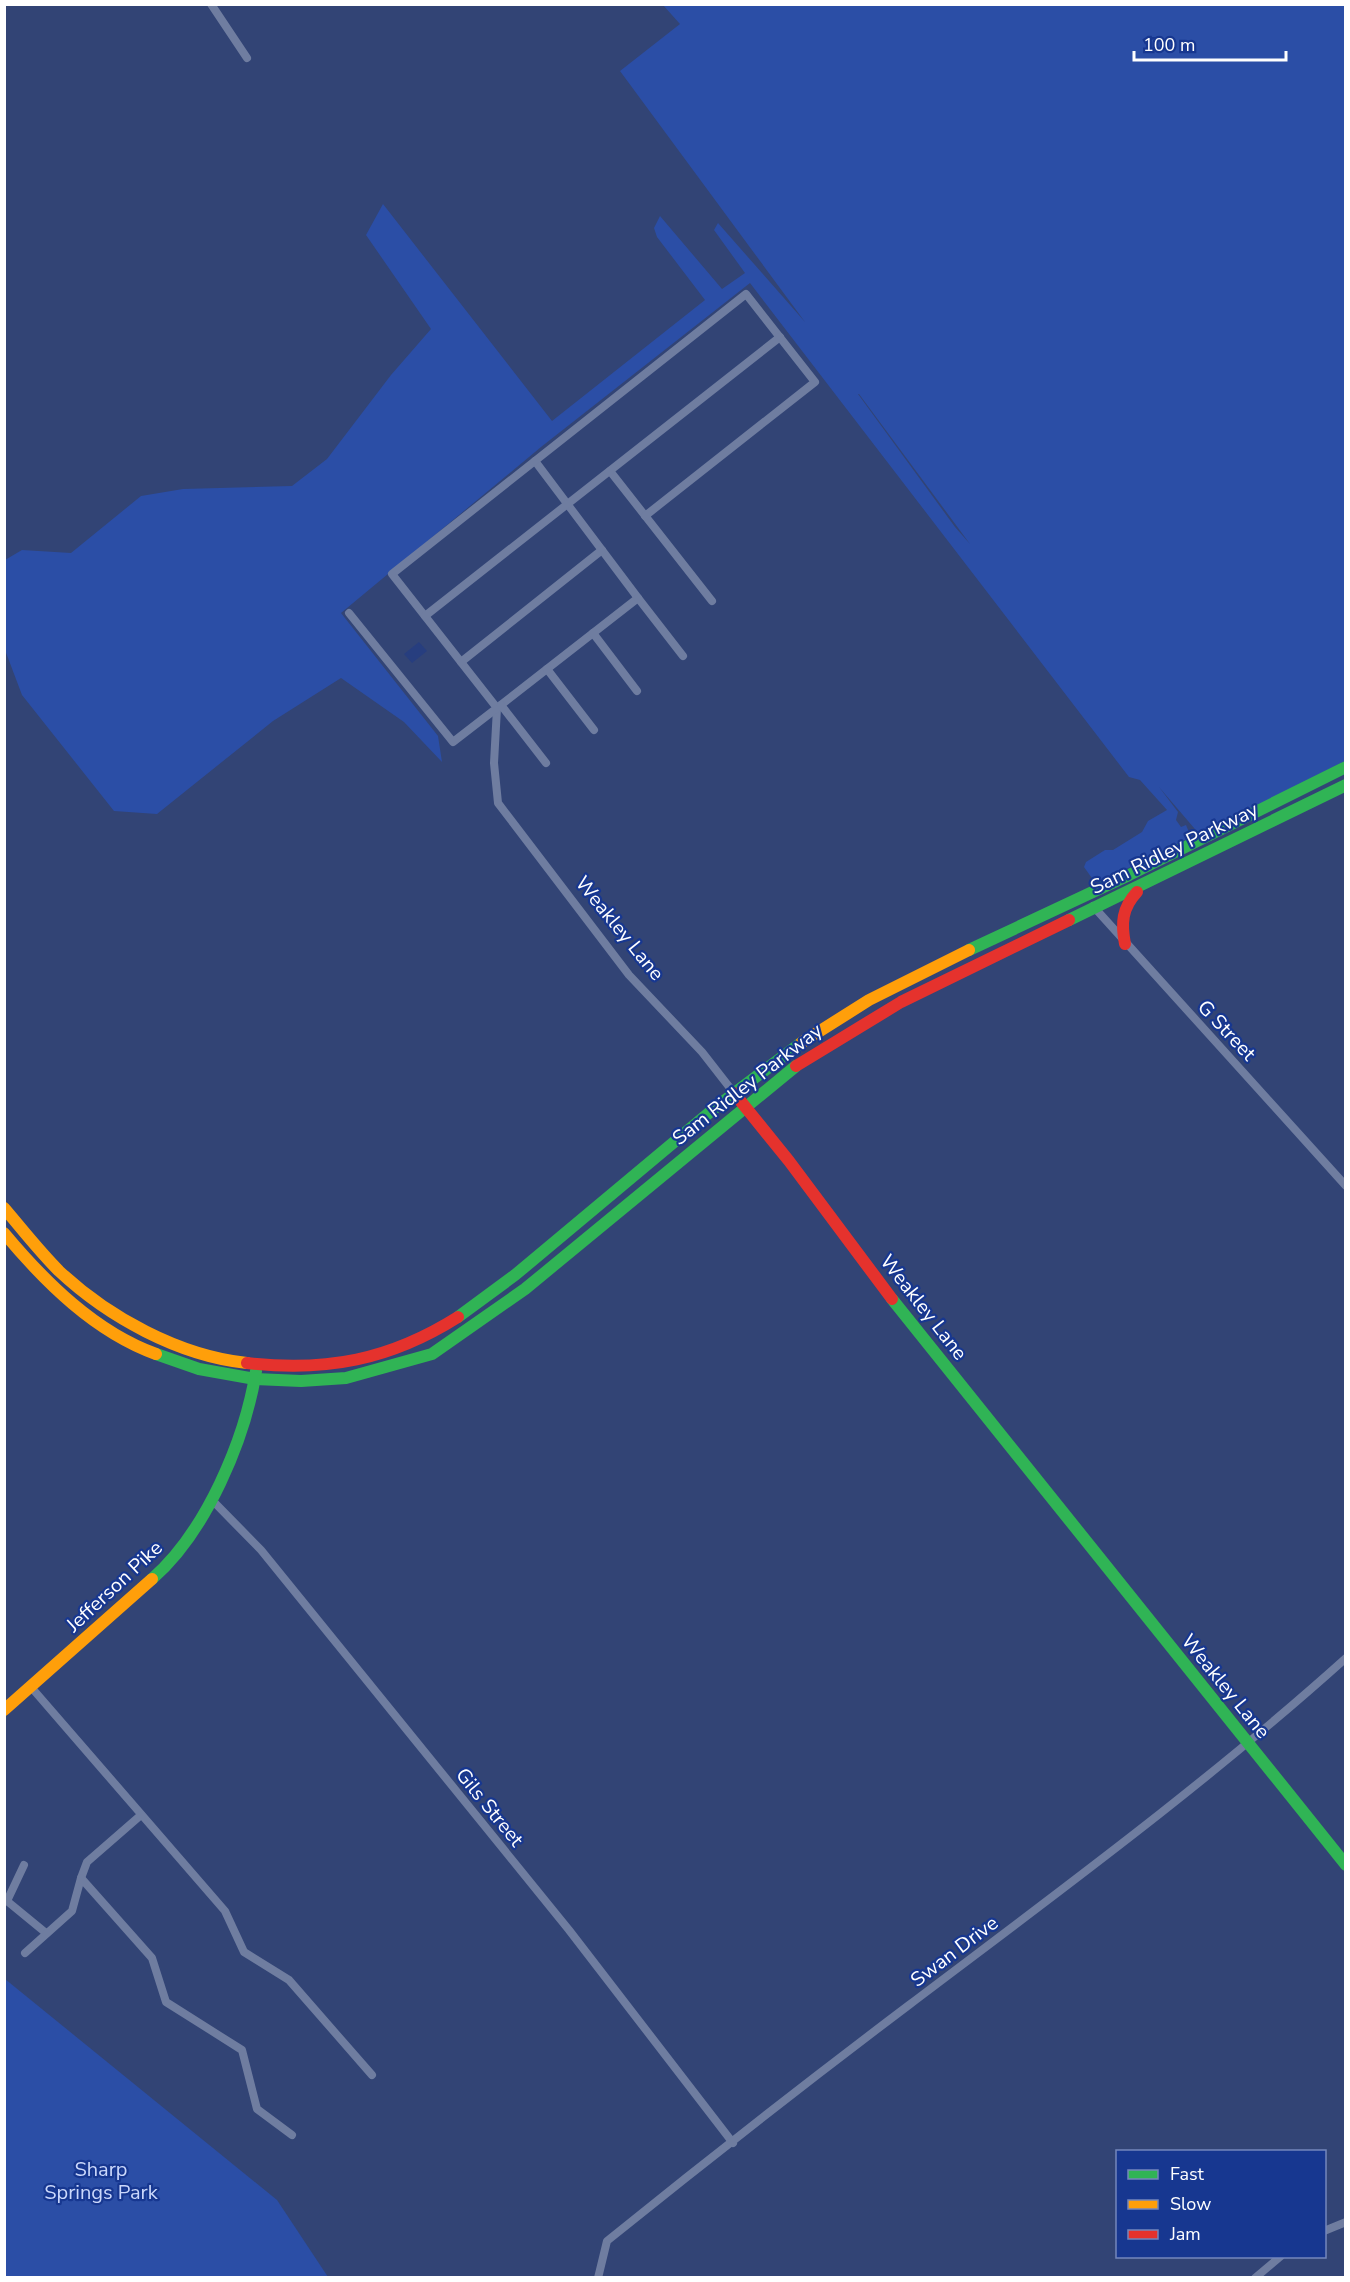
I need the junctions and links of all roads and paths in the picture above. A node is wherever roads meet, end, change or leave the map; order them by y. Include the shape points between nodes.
1 (211, 4) edge
2 (247, 58) dead end
3 (780, 337) junction
4 (535, 461) junction
5 (610, 471) junction
6 (568, 505) junction
7 (645, 516) junction
8 (602, 550) junction
9 (638, 598) junction
10 (712, 600) dead end
11 (349, 613) dead end
12 (425, 616) junction
13 (593, 633) junction
14 (683, 656) dead end
15 (461, 662) junction
16 (547, 669) junction
17 (637, 692) dead end
18 (499, 706) junction
19 (594, 730) dead end
20 (546, 763) dead end
21 (1346, 767) edge
22 (1346, 785) edge
23 (1146, 884) junction
24 (1088, 894) junction
25 (1094, 909) junction
26 (1125, 944) junction
27 (734, 1093) junction
28 (744, 1107) junction
29 (1346, 1186) edge
30 (4, 1208) edge
31 (4, 1233) edge
32 (256, 1366) junction
33 (255, 1380) junction
34 (212, 1500) junction
35 (1346, 1658) edge
36 (31, 1687) junction
37 (4, 1710) edge
38 (1248, 1745) junction
39 (141, 1815) junction
40 (24, 1865) dead end
41 (1346, 1865) edge
42 (81, 1878) junction
43 (46, 1934) junction
44 (25, 1953) dead end
45 (372, 2075) dead end
46 (292, 2134) dead end
47 (733, 2143) junction
48 (1346, 2222) edge
49 (1326, 2230) edge
50 (1279, 2258) edge
51 (598, 2277) edge
52 (1255, 2277) edge

1 - 2 street
3 - 4 street via 746,294
3 - 5 street
3 - 7 street via 815,382
4 - 6 street
4 - 12 street via 392,574
5 - 6 street
5 - 7 street
6 - 8 street
6 - 12 street
7 - 10 street
8 - 9 street
8 - 15 street
9 - 13 street
9 - 14 street
11 - 18 street via 453,742
12 - 15 street
13 - 16 street
13 - 17 street
15 - 18 street
16 - 18 street
16 - 19 street
18 - 20 street
18 - 27 street, Weakley Lane via 494,763 498,803 629,975 702,1052
21 - 24 main road, Sam Ridley Parkway
22 - 23 main road, Sam Ridley Parkway
23 - 25 main road, Sam Ridley Parkway
23 - 26 main road via 1127,902 1121,917
24 - 25 street, G Street
24 - 27 main road, Sam Ridley Parkway via 871,1001 812,1035
25 - 26 street, G Street
25 - 28 main road, Sam Ridley Parkway via 849,1030 804,1059
26 - 29 street, G Street
27 - 28 main road, Weakley Lane
27 - 32 main road, Sam Ridley Parkway via 490,1296 426,1336 383,1355 340,1364 301,1368
28 - 33 main road, Sam Ridley Parkway via 525,1289 432,1354 346,1378
28 - 38 main road, Weakley Lane via 906,1318
30 - 32 main road, Sam Ridley Parkway via 65,1277 138,1328 205,1356
31 - 33 main road, Sam Ridley Parkway via 82,1311 131,1345 199,1369
32 - 33 main road, Jefferson Pike
33 - 34 main road, Jefferson Pike via 234,1449
34 - 36 main road, Jefferson Pike via 180,1551 158,1575
34 - 47 street, Gils Street via 261,1550 569,1930
35 - 38 street, Swan Drive
36 - 37 main road, Jefferson Pike
36 - 39 street
38 - 41 main road, Weakley Lane
38 - 47 street, Swan Drive
39 - 42 street via 87,1862
39 - 45 street via 225,1911 244,1952 289,1980
40 - 43 street via 8,1901
42 - 43 street via 72,1911
42 - 46 street via 152,1958 166,2002 242,2050 257,2109
43 - 44 street
47 - 51 street, Swan Drive via 607,2241
48 - 49 street
50 - 52 street

